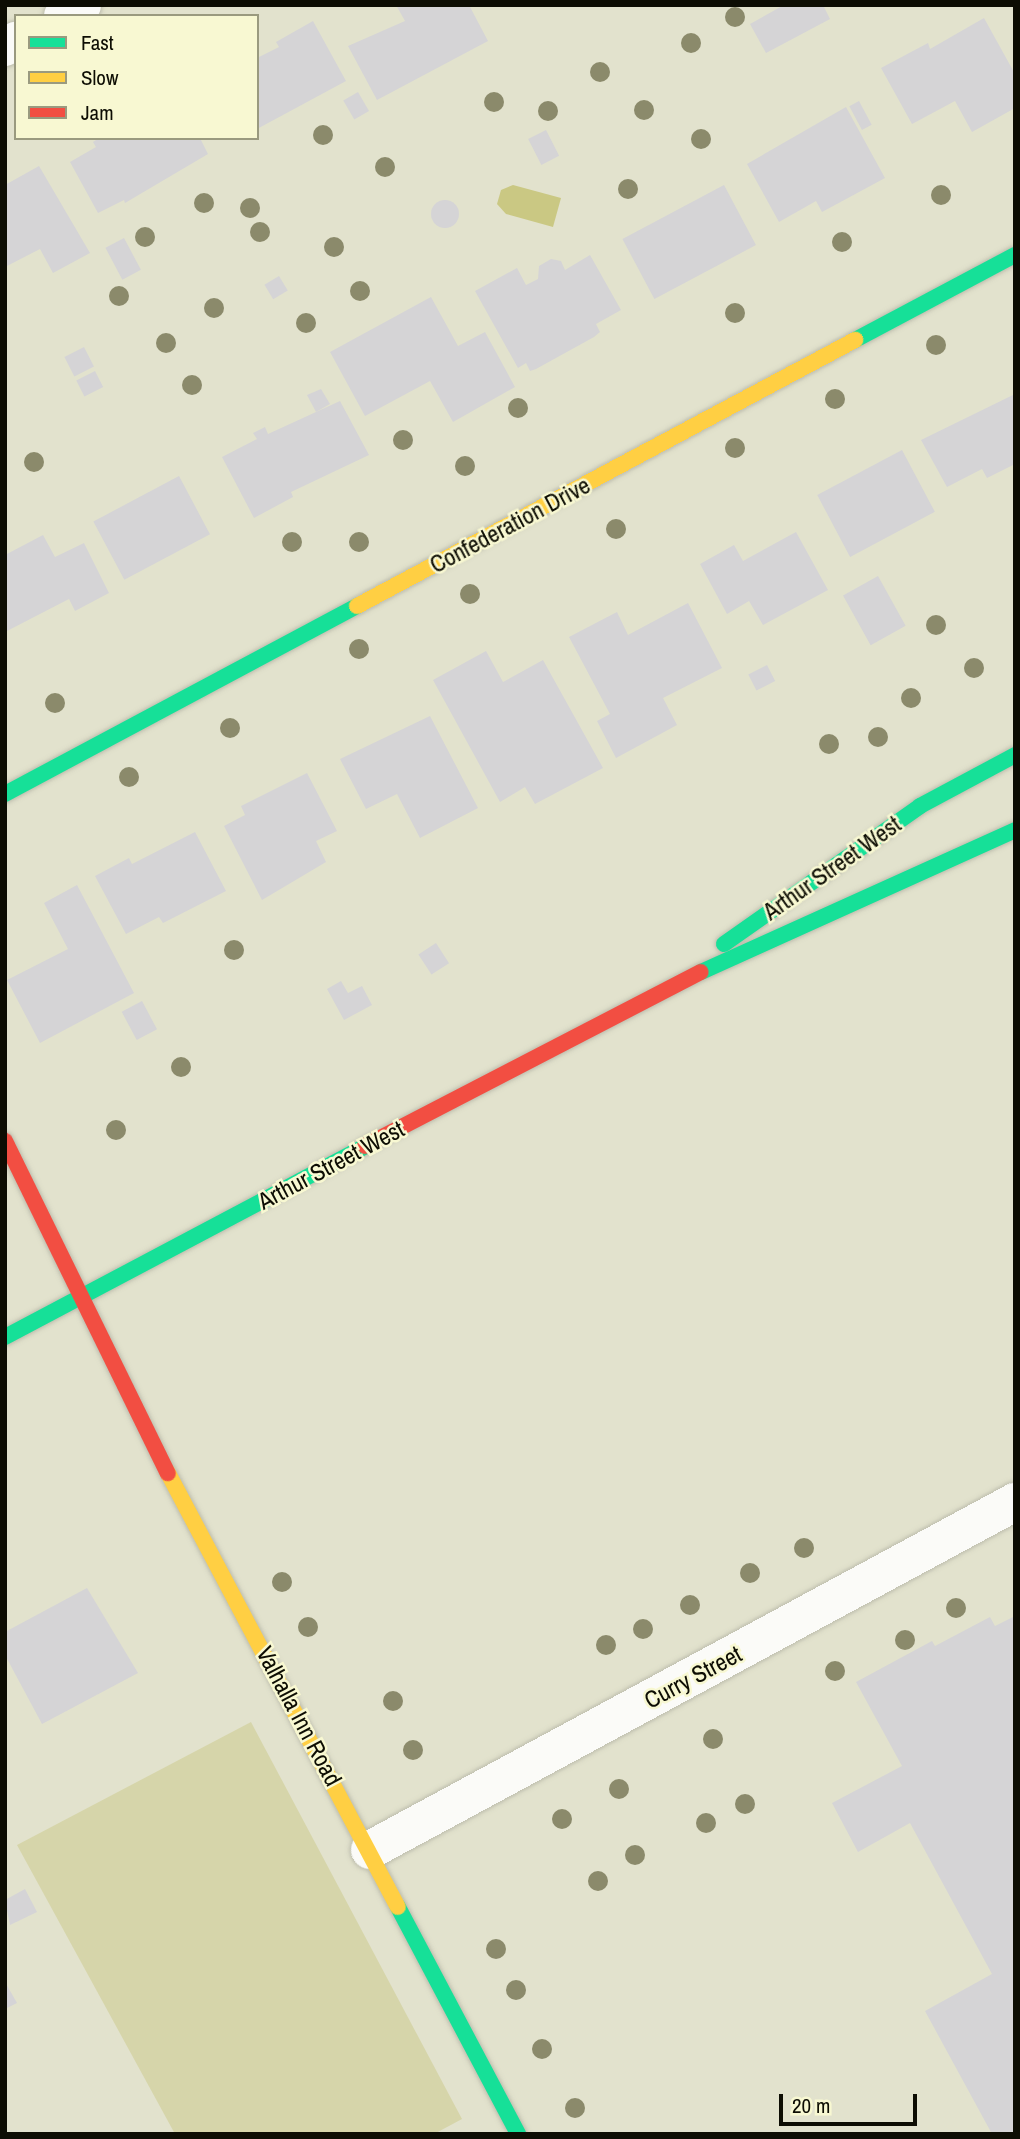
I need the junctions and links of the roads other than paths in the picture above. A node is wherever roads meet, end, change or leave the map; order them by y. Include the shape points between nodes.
1 (82, 5) edge
2 (66, 14) edge
3 (1015, 255) edge
4 (1015, 755) edge
5 (5, 794) edge
6 (1015, 830) edge
7 (657, 991) junction
8 (5, 1141) edge
9 (79, 1298) junction
10 (5, 1337) edge
11 (1015, 1503) edge
12 (370, 1850) junction
13 (518, 2134) edge

1 - 2 street
3 - 5 street, Confederation Drive
4 - 7 street, Arthur Street West via 920,806
6 - 7 street, Arthur Street West via 897,887
7 - 9 street, Arthur Street West
8 - 9 street, Valhalla Inn Road via 44,1213
9 - 10 street, Arthur Street West
9 - 12 street, Valhalla Inn Road
11 - 12 street, Curry Street
12 - 13 street, Valhalla Inn Road

